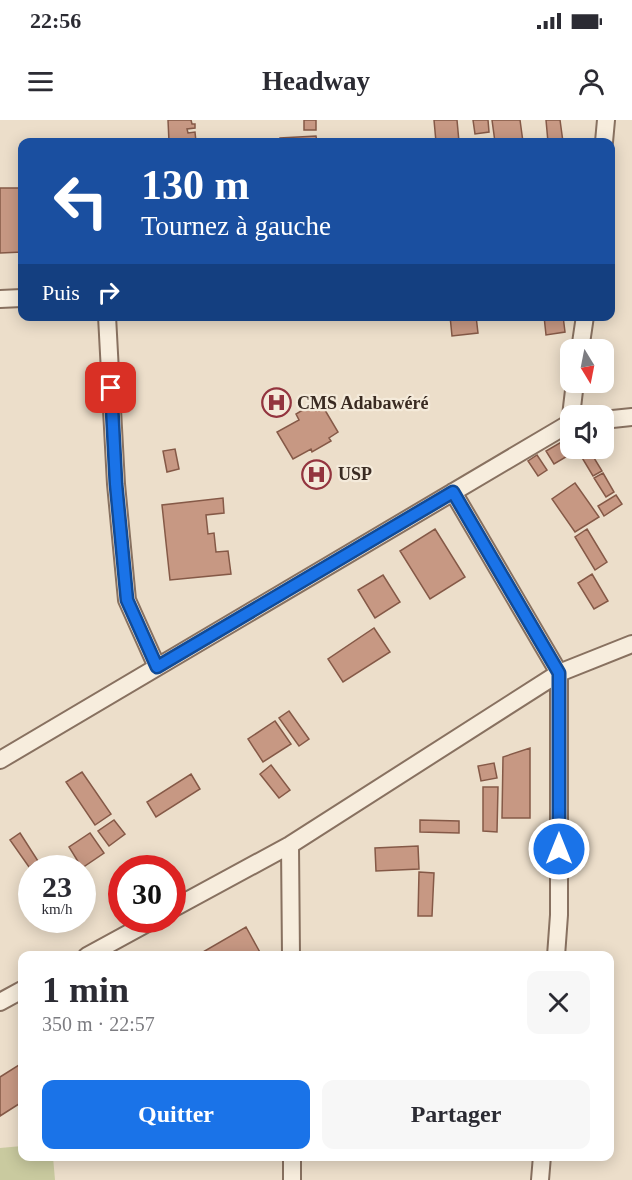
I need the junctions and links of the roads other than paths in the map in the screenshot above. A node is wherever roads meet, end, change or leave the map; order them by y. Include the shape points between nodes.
1 (606, 120) edge
2 (604, 138) edge
3 (18, 298) edge
4 (0, 299) edge
5 (107, 321) edge
6 (584, 321) edge
7 (582, 339) edge
8 (632, 417) edge
9 (614, 419) edge
10 (560, 426) edge
11 (453, 492) junction
12 (632, 644) edge
13 (157, 667) junction
14 (559, 673) junction
15 (0, 760) edge
16 (290, 845) junction
17 (186, 901) edge
18 (129, 933) edge
19 (96, 951) edge
20 (291, 951) edge
21 (556, 951) edge
22 (18, 992) edge
23 (0, 1002) edge
24 (292, 1161) edge
25 (542, 1161) edge
26 (292, 1180) edge
27 (540, 1180) edge

1 - 2 street
3 - 4 street
5 - 13 street via 127,600
6 - 7 street
8 - 9 street
10 - 11 street
11 - 13 street
11 - 14 street
12 - 14 street
13 - 15 street
14 - 16 street
14 - 21 street via 560,915
16 - 17 street
16 - 20 street
18 - 19 street
22 - 23 street
24 - 26 street
25 - 27 street

